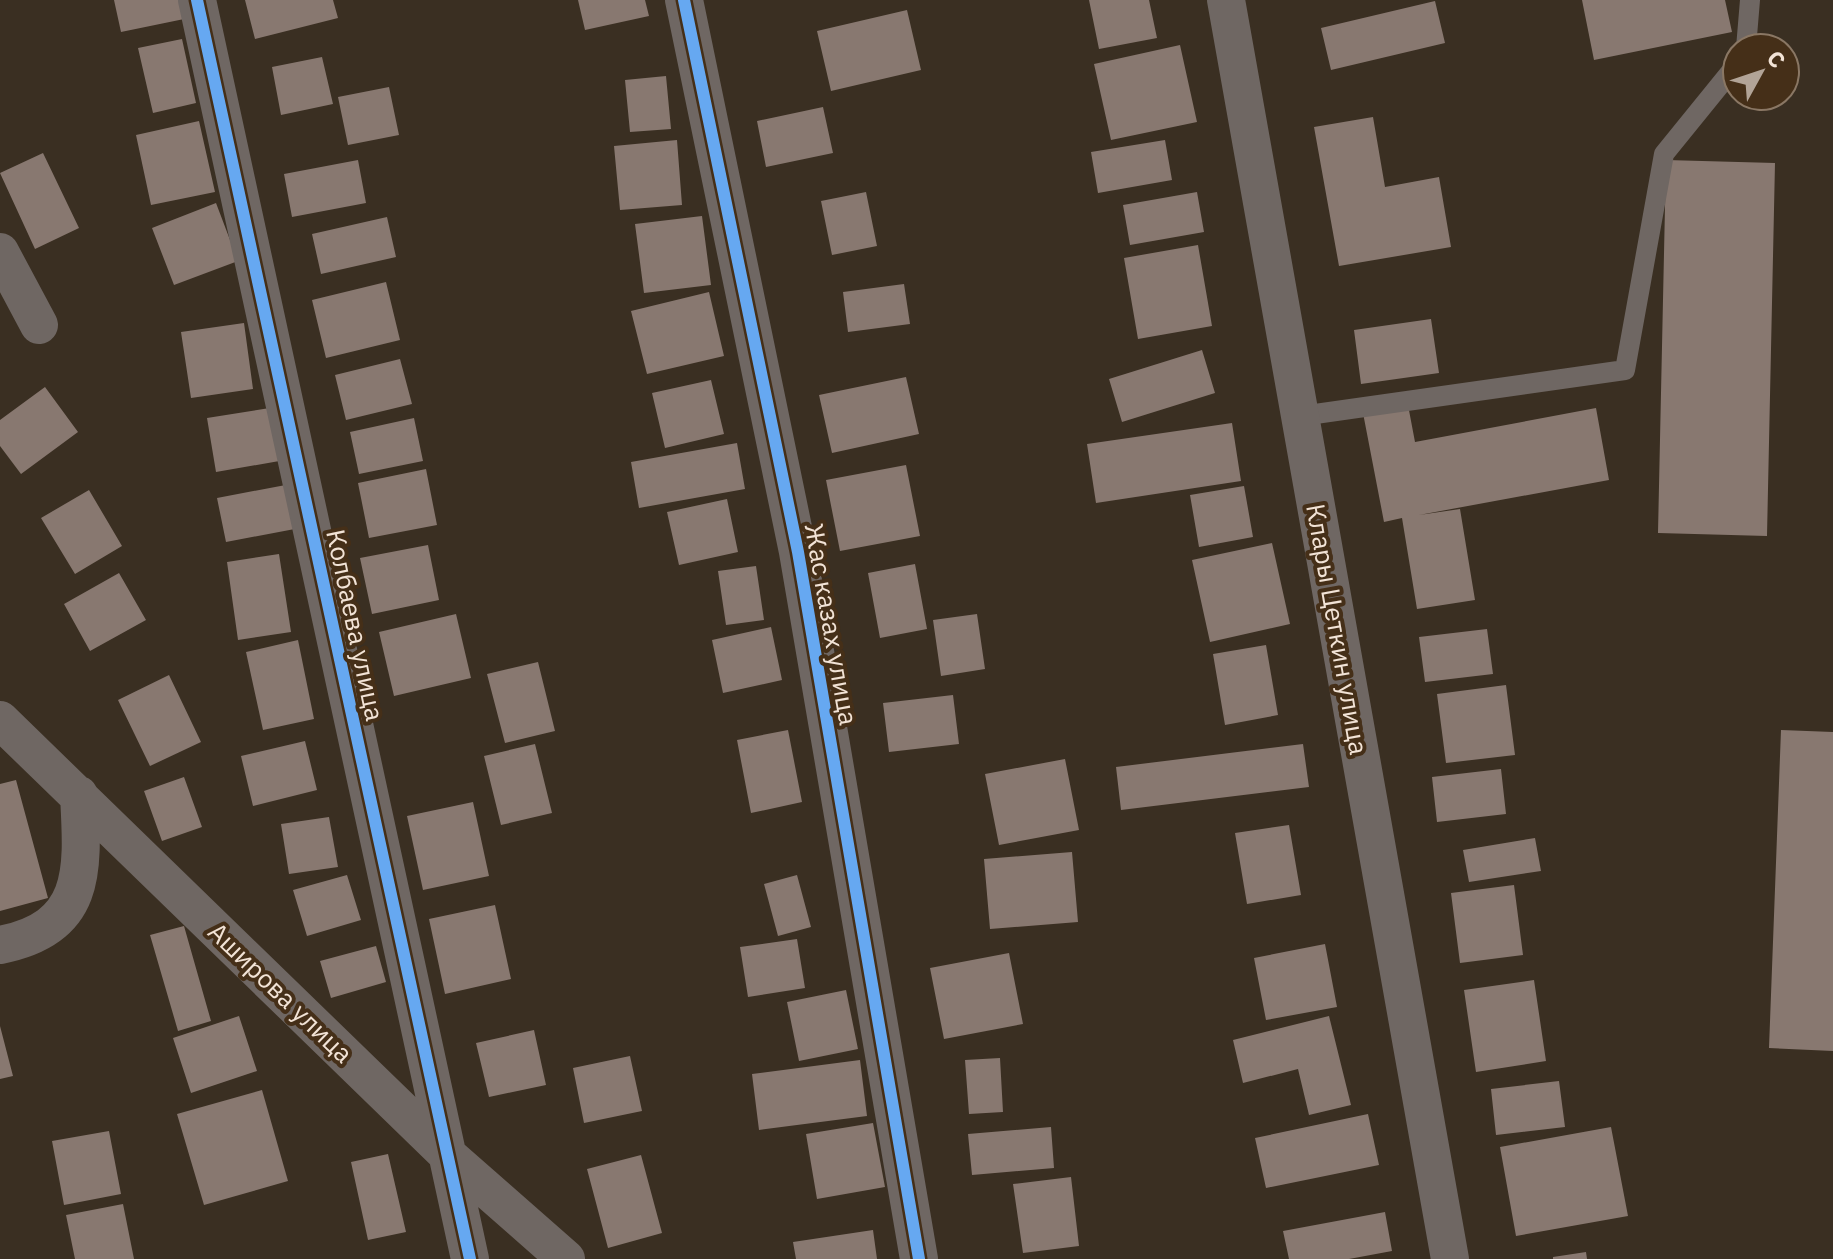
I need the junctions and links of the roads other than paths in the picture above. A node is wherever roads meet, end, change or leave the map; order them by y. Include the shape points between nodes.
1 (197, 0) edge
2 (684, 0) edge
3 (1226, 0) edge
4 (1750, 0) edge
5 (1747, 32) edge
6 (1721, 84) edge
7 (0, 252) edge
8 (39, 325) dead end
9 (1301, 416) junction
10 (0, 720) edge
11 (79, 795) junction
12 (0, 945) edge
13 (451, 1158) junction
14 (470, 1259) edge
15 (566, 1259) edge
16 (919, 1259) edge
17 (1450, 1259) edge

1 - 13 street, Колбаева улица
2 - 16 street, Жас казах улица via 798,552
3 - 9 street, Клары Цеткин улица
4 - 5 lane
6 - 9 lane via 1664,154 1625,370
7 - 8 street
9 - 17 street, Клары Цеткин улица
10 - 11 street, Аширова улица
11 - 12 street via 82,849 66,913 25,940
11 - 13 street, Аширова улица
13 - 14 street, Колбаева улица
13 - 15 street, Аширова улица

